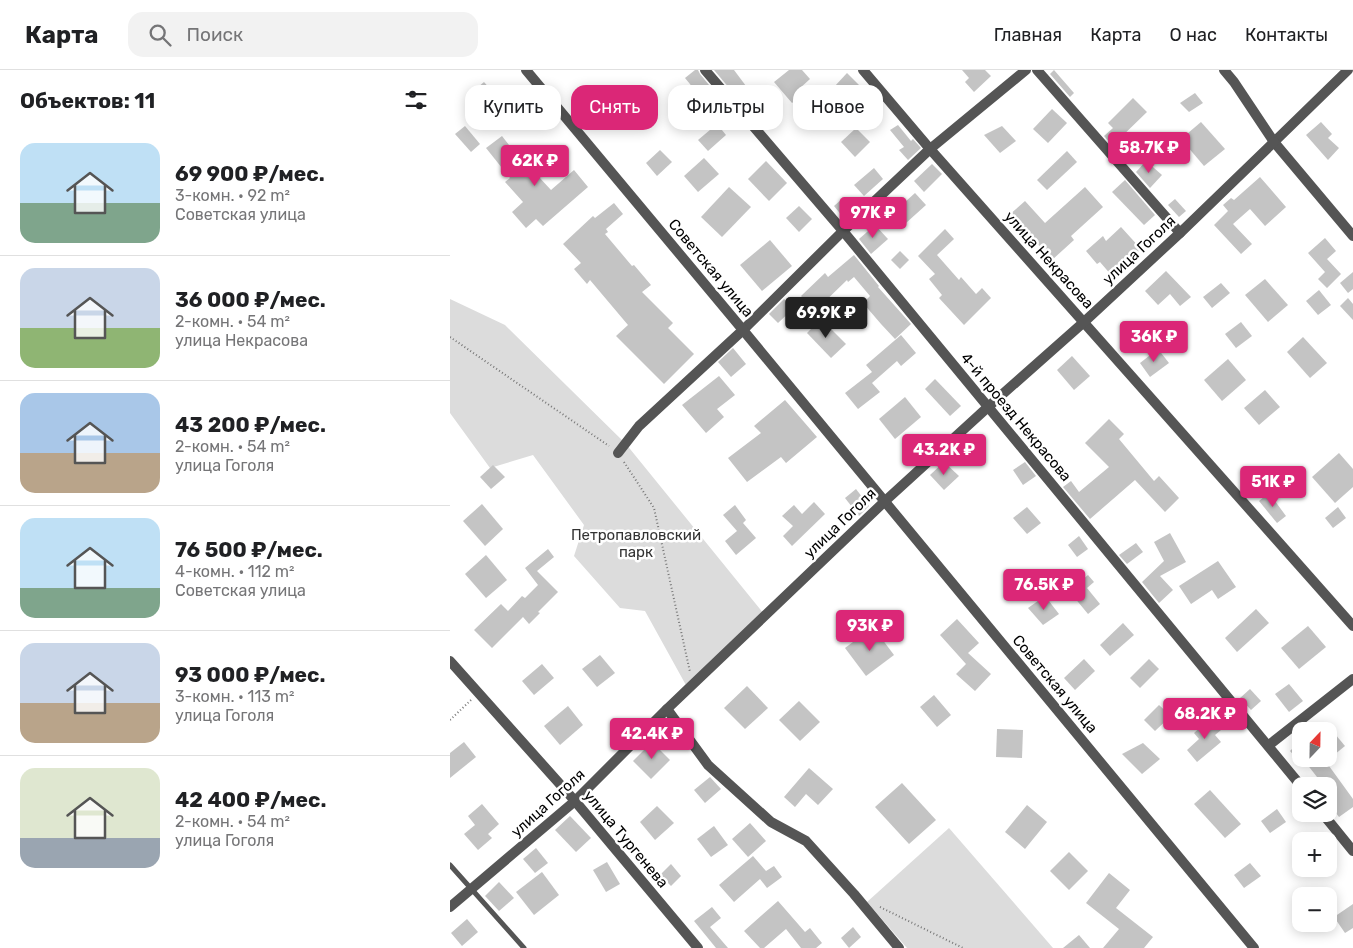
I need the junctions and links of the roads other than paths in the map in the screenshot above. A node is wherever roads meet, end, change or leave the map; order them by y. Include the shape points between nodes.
1 (526, 70) edge
2 (705, 70) edge
3 (863, 70) edge
4 (1026, 70) edge
5 (1037, 70) edge
6 (1224, 70) edge
7 (1348, 70) edge
8 (1274, 142) junction
9 (930, 149) junction
10 (843, 230) junction
11 (1180, 234) junction
12 (1353, 236) edge
13 (1084, 322) junction
14 (743, 330) junction
15 (988, 407) junction
16 (618, 452) road end
17 (884, 502) junction
18 (1353, 626) edge
19 (450, 661) edge
20 (1353, 679) edge
21 (668, 709) junction
22 (1268, 745) junction
23 (1295, 777) edge
24 (575, 801) junction
25 (1329, 822) edge
26 (1353, 851) edge
27 (450, 865) edge
28 (471, 889) junction
29 (450, 907) edge
30 (524, 948) edge
31 (698, 948) edge
32 (899, 948) edge
33 (1254, 948) edge

1 - 14 street, Советская улица
2 - 10 street, 4-й проезд Некрасова
3 - 9 street, улица Некрасова
4 - 9 street
5 - 11 street
6 - 8 street
7 - 8 street, улица Гоголя
8 - 11 street, улица Гоголя
8 - 12 street
9 - 10 street
9 - 13 street, улица Некрасова
10 - 14 street
10 - 15 street, 4-й проезд Некрасова
11 - 13 street, улица Гоголя
13 - 15 street, улица Гоголя
13 - 18 street, улица Некрасова
14 - 16 street via 639,426
14 - 17 street, Советская улица
15 - 17 street, улица Гоголя
15 - 22 street, 4-й проезд Некрасова
17 - 21 street, улица Гоголя
17 - 33 street, Советская улица
19 - 24 street, улица Тургенева
20 - 22 street
21 - 24 street, улица Гоголя
21 - 32 street via 708,766 771,822 806,841
22 - 23 street, 4-й проезд Некрасова
24 - 28 street, улица Гоголя
24 - 31 street, улица Тургенева
25 - 26 street
27 - 28 lane
28 - 29 street, улица Гоголя
28 - 30 lane

